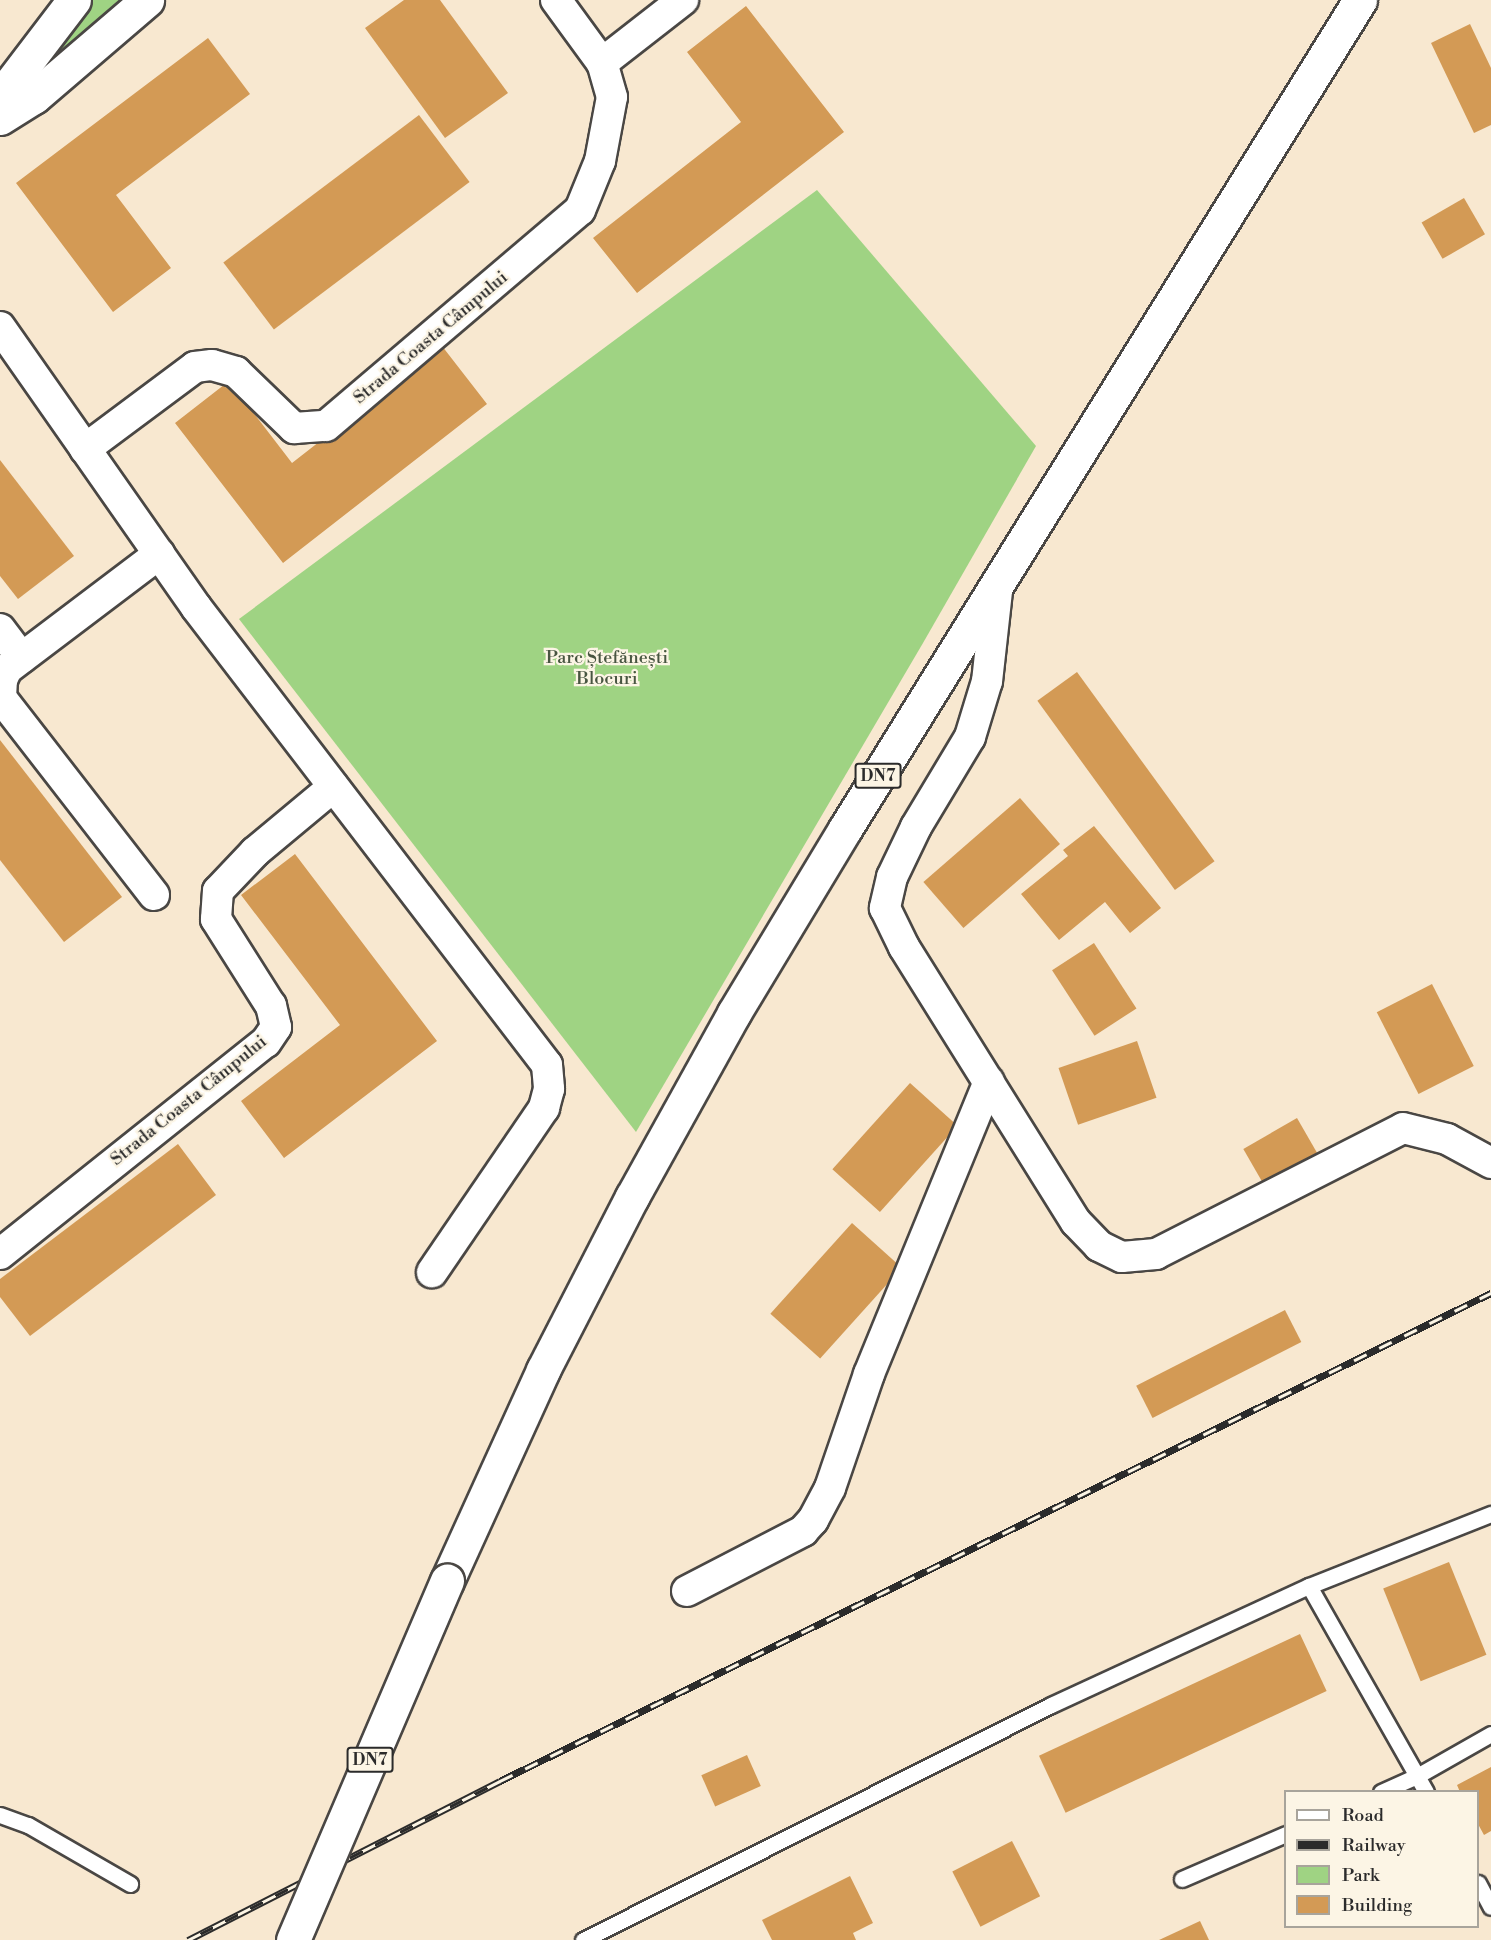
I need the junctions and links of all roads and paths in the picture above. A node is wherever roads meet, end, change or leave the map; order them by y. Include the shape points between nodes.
1 (74, 0) edge
2 (147, 0) edge
3 (556, 0) edge
4 (683, 0) edge
5 (1360, 0) edge
6 (602, 63) junction
7 (0, 97) edge
8 (0, 118) edge
9 (0, 327) edge
10 (85, 449) junction
11 (159, 554) junction
12 (998, 582) junction
13 (0, 629) edge
14 (22, 658) junction
15 (333, 787) junction
16 (154, 895) dead end
17 (989, 1082) junction
18 (1491, 1163) edge
19 (0, 1254) edge
20 (432, 1272) dead end
21 (1491, 1514) edge
22 (1309, 1586) junction
23 (687, 1591) dead end
24 (1491, 1734) edge
25 (1417, 1776) junction
26 (1384, 1790) edge
27 (1425, 1790) edge
28 (0, 1815) edge
29 (1284, 1835) edge
30 (1182, 1879) dead end
31 (130, 1884) dead end
32 (1479, 1885) edge
33 (1491, 1907) edge
34 (293, 1940) edge
35 (583, 1940) edge

1 - 7 main road
2 - 8 main road via 34,97
3 - 6 street, Strada Coasta Câmpului
4 - 6 street
5 - 12 main road, DN7
6 - 10 street, Strada Coasta Câmpului via 612,97 600,161 580,210 326,426 294,428 236,372 212,365 195,367
9 - 10 street
10 - 11 street
11 - 14 street
11 - 15 street
12 - 17 street via 987,681 970,737 892,877 885,908 904,946
12 - 34 main road, DN7, bridge via 740,1003 632,1197 543,1370 447,1581
13 - 14 street
14 - 16 street via 7,669 1,698
15 - 19 street, Strada Coasta Câmpului via 255,852 218,891 216,919 271,1006 276,1027 266,1042
15 - 20 street via 547,1065 549,1089 544,1108
17 - 18 street via 1076,1222 1099,1246 1122,1257 1156,1254 1403,1128 1447,1139
17 - 23 street via 869,1374 830,1488 813,1520 802,1531
21 - 22 lane
22 - 25 lane
22 - 35 lane via 1051,1705
24 - 25 lane
25 - 26 lane
25 - 27 lane
28 - 31 lane via 28,1825
29 - 30 lane
32 - 33 lane

